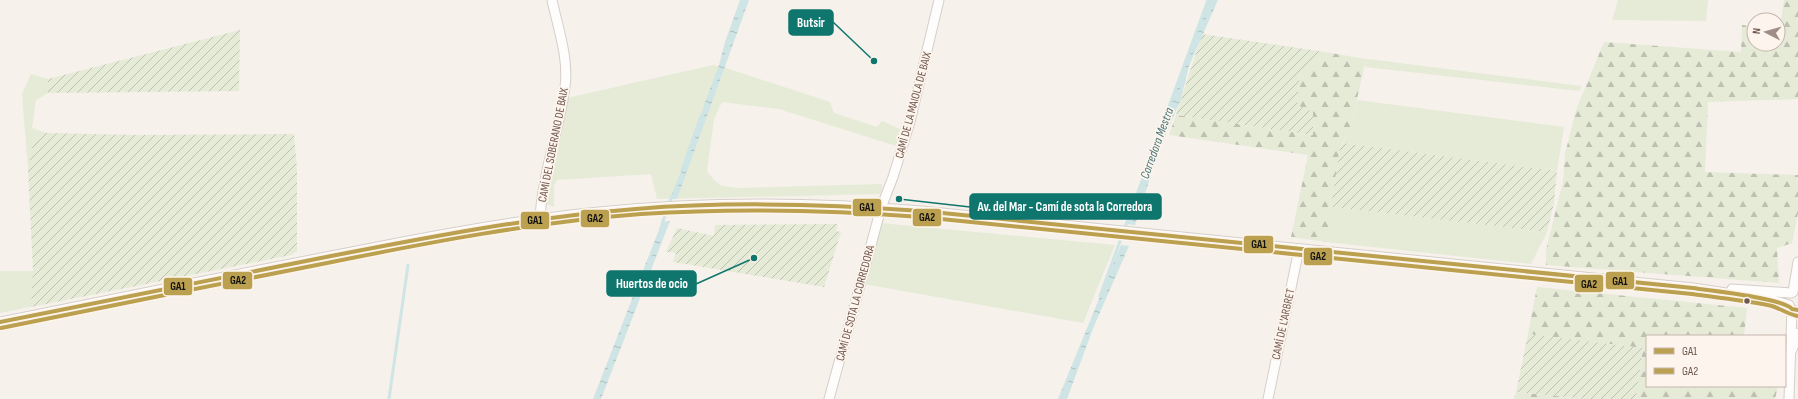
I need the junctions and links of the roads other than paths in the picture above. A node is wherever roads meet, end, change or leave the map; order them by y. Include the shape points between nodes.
1 (552, 0) edge
2 (940, 0) edge
3 (881, 208) junction
4 (540, 219) junction
5 (1299, 249) junction
6 (1798, 262) edge
7 (1693, 288) junction
8 (1794, 292) edge
9 (1793, 308) edge
10 (0, 322) edge
11 (1798, 333) edge
12 (1792, 351) junction
13 (828, 399) edge
14 (1268, 399) edge
15 (1789, 399) edge

1 - 4 street, CAMÍ DEL SOBERANO DE BAIX via 565,61 565,86 541,198
2 - 3 street, CAMÍ DE LA MAIOLA DE BAIX via 910,122
3 - 4 street via 681,206
3 - 5 street
3 - 13 street, CAMÍ DE SOTA LA CORREDORA
4 - 10 street via 415,239
5 - 7 street
5 - 14 street, CAMÍ DE L'ARBRET
6 - 8 street
7 - 8 street
7 - 9 street via 1772,300
8 - 9 street via 1788,299
9 - 12 street via 1790,336
11 - 12 street
12 - 15 street

